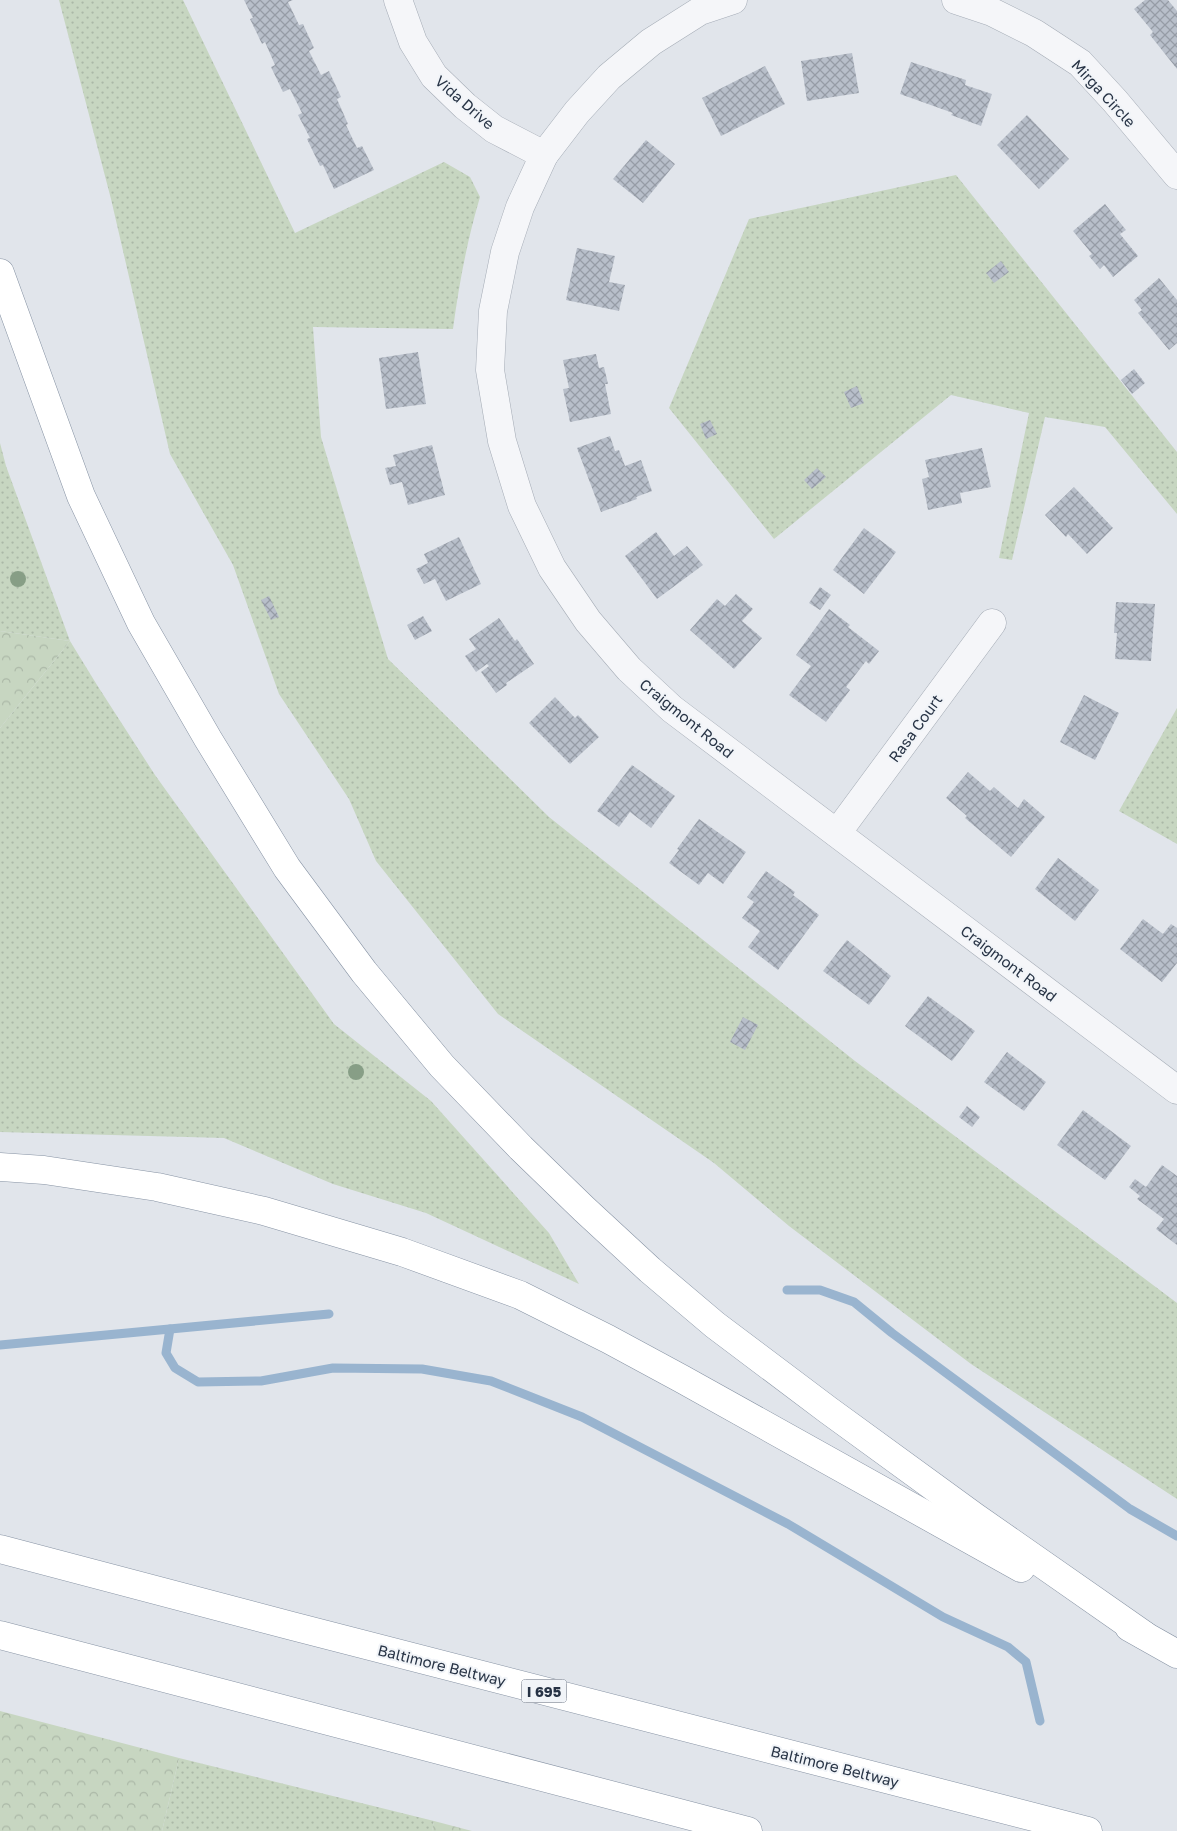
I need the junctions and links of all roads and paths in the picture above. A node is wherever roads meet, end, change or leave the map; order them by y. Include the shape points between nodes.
1 (398, 0) edge
2 (733, 0) edge
3 (956, 0) edge
4 (544, 155) junction
5 (1177, 176) edge
6 (0, 273) edge
7 (992, 623) dead end
8 (837, 833) junction
9 (1177, 1090) edge
10 (0, 1167) edge
11 (0, 1549) edge
12 (0, 1635) edge
13 (1144, 1635) junction
14 (1177, 1654) edge
15 (748, 1831) edge
16 (1088, 1831) edge

1 - 4 street, Vida Drive via 413,42 434,76 494,129
2 - 4 street, Craigmont Road via 700,11 644,48 609,77
3 - 5 street, Mirga Circle via 992,12 1034,33 1080,63
4 - 8 street, Craigmont Road via 520,207 505,252 493,311 490,370 502,441 522,506 552,568 588,621 629,669 672,709
6 - 13 highway via 81,496 141,623 287,868 364,972 436,1059 584,1209 715,1325 929,1483
7 - 8 street, Rasa Court
8 - 9 street, Craigmont Road
10 - 13 highway via 44,1170 157,1187 264,1211 402,1252 520,1295 608,1339
11 - 16 highway, Baltimore Beltway / I 695
12 - 15 highway
13 - 14 highway

